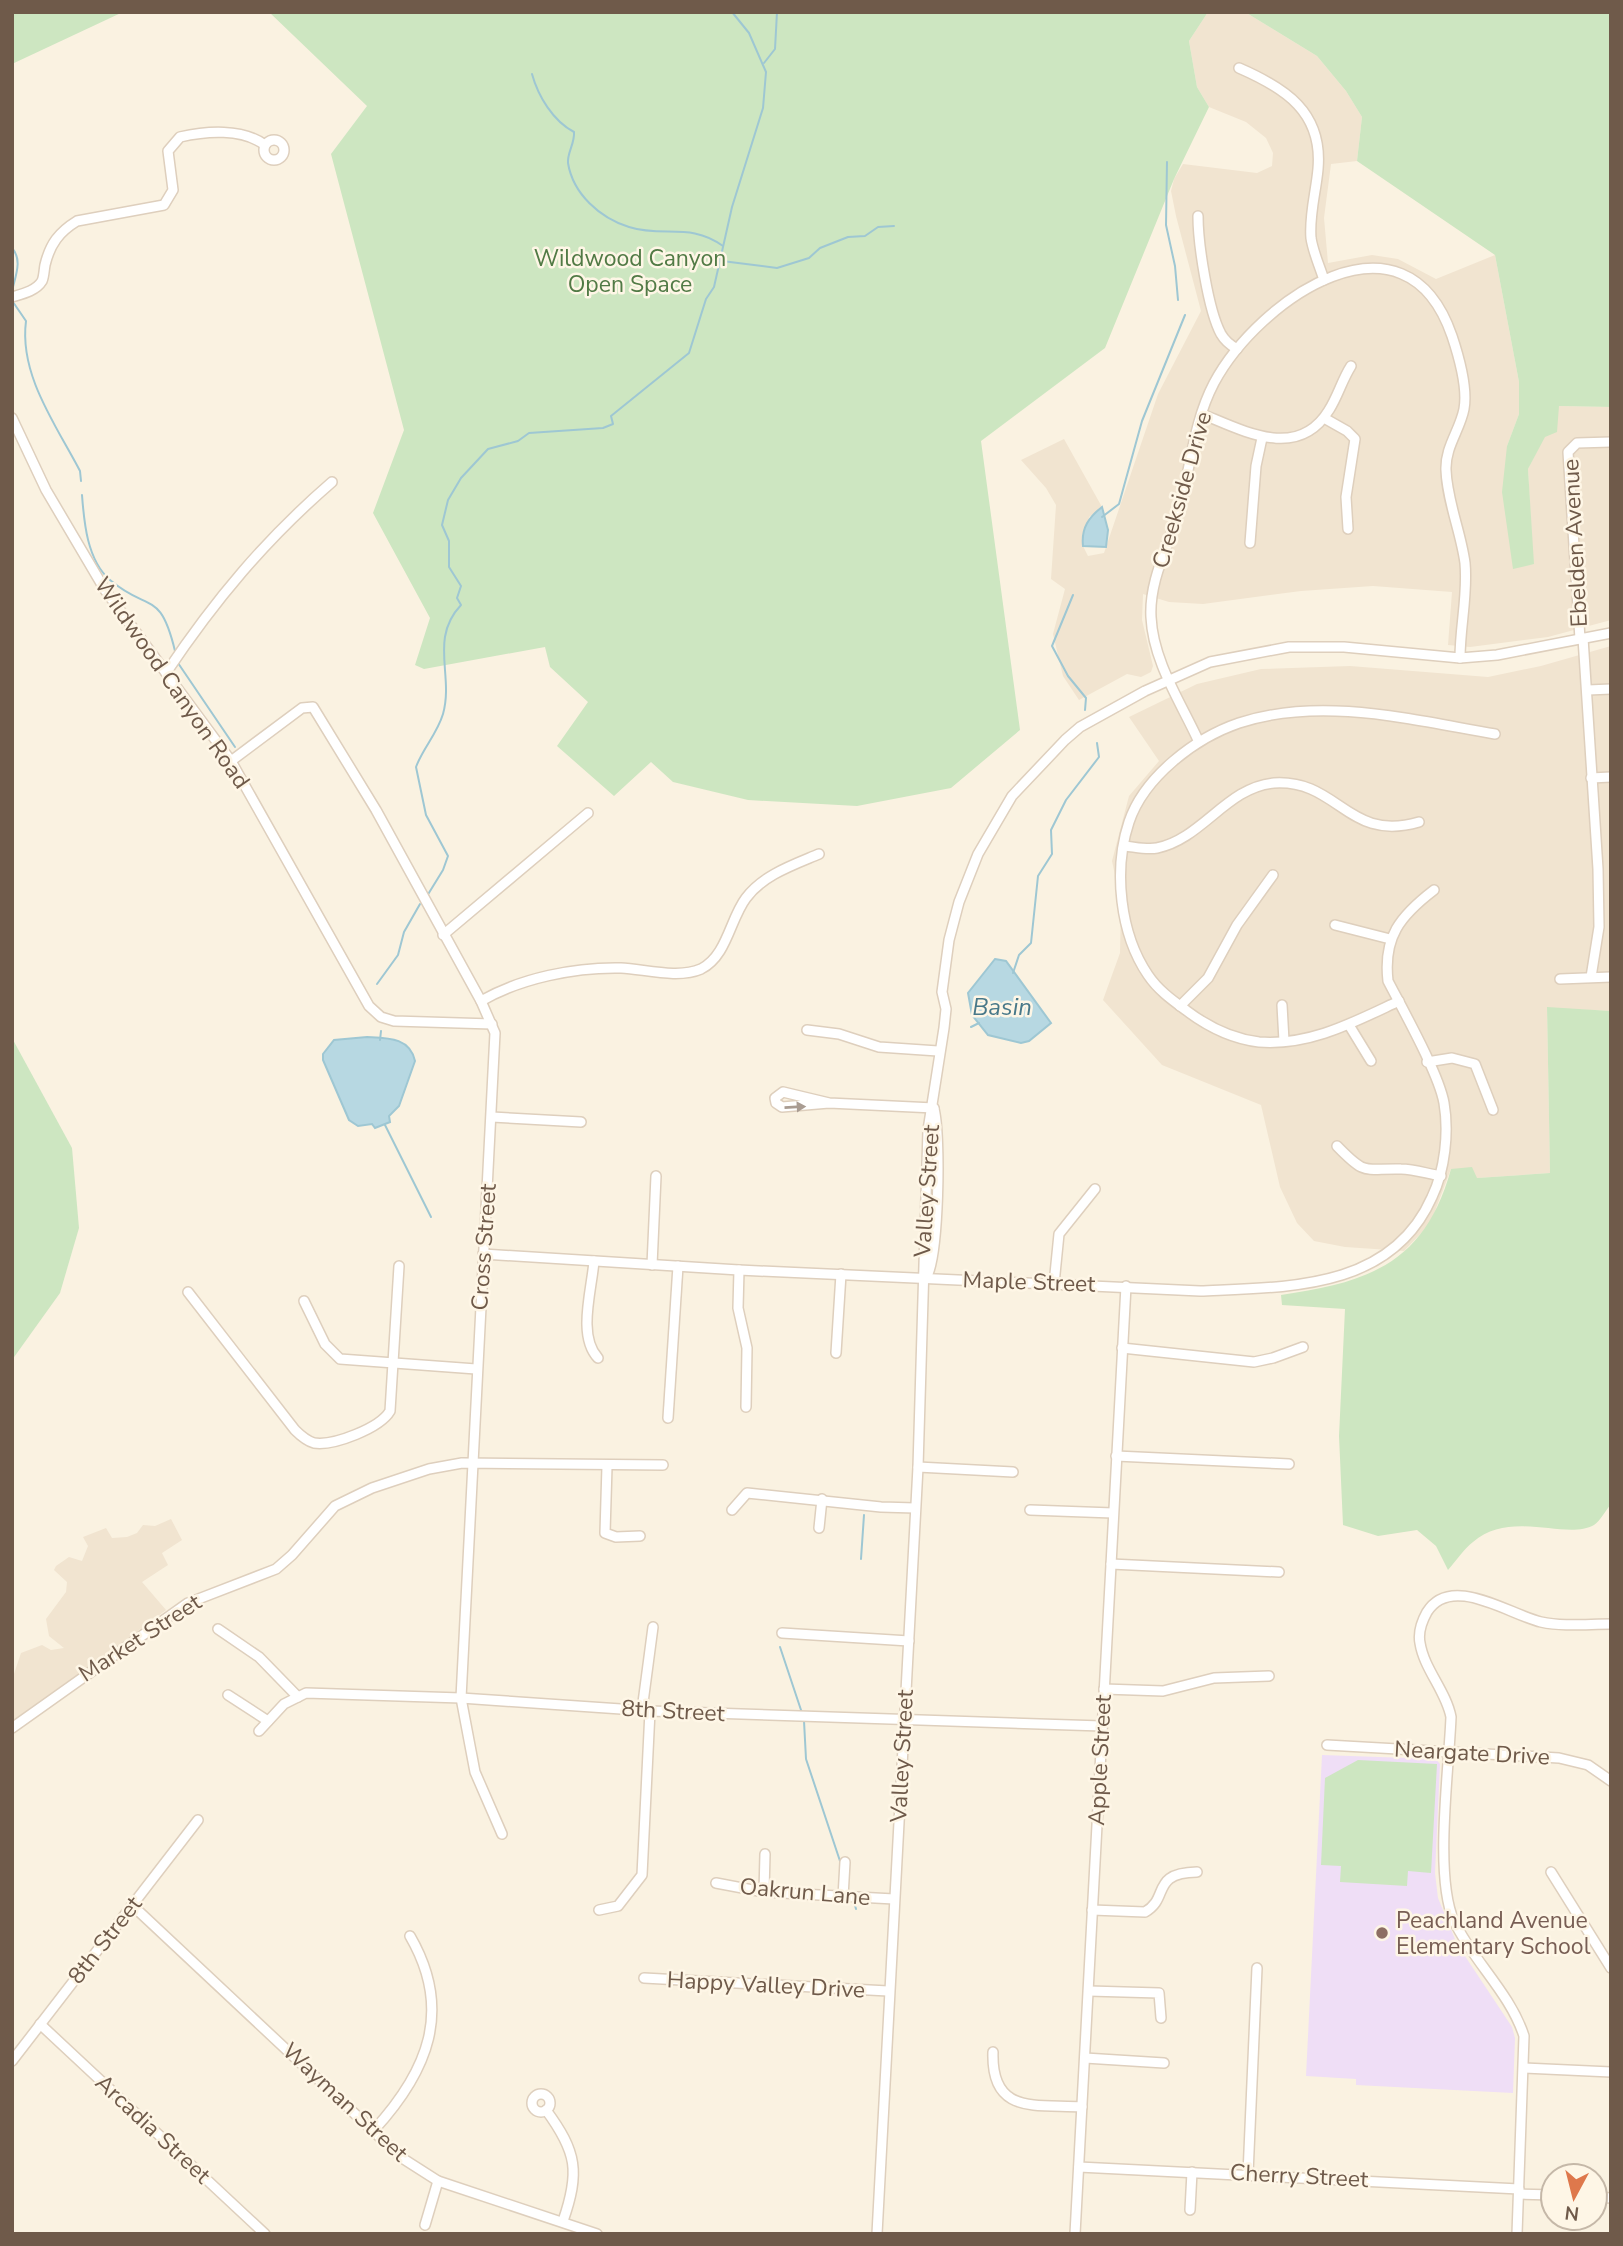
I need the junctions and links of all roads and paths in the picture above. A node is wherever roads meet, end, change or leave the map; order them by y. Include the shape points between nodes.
1 (1239, 68) dead end
2 (265, 145) dead end
3 (1198, 216) dead end
4 (1324, 280) junction
5 (12, 297) edge
6 (1237, 349) junction
7 (1351, 366) dead end
8 (1202, 414) junction
9 (12, 418) edge
10 (1324, 418) junction
11 (1262, 438) junction
12 (1611, 442) edge
13 (332, 482) dead end
14 (1348, 529) dead end
15 (1250, 543) dead end
16 (1611, 633) edge
17 (1582, 639) junction
18 (1460, 658) junction
19 (166, 673) junction
20 (1168, 678) junction
21 (1611, 689) edge
22 (1588, 690) junction
23 (1495, 734) dead end
24 (1198, 740) junction
25 (231, 761) junction
26 (1611, 777) edge
27 (1591, 778) junction
28 (589, 813) dead end
29 (1419, 822) dead end
30 (1125, 846) junction
31 (819, 854) dead end
32 (1611, 869) edge
33 (1598, 870) junction
34 (1273, 875) dead end
35 (1434, 890) dead end
36 (1335, 925) dead end
37 (443, 935) junction
38 (1390, 939) junction
39 (1611, 977) edge
40 (1591, 978) junction
41 (1560, 979) dead end
42 (1399, 1001) junction
43 (481, 1002) junction
44 (1282, 1005) dead end
45 (1180, 1006) junction
46 (492, 1024) junction
47 (1349, 1025) junction
48 (807, 1030) dead end
49 (1284, 1041) junction
50 (938, 1051) junction
51 (1371, 1061) dead end
52 (1427, 1062) junction
53 (829, 1103) junction
54 (934, 1108) junction
55 (1493, 1110) dead end
56 (492, 1117) junction
57 (581, 1122) dead end
58 (1337, 1146) dead end
59 (656, 1176) dead end
60 (1441, 1176) junction
61 (1095, 1189) dead end
62 (484, 1254) junction
63 (594, 1261) junction
64 (652, 1265) junction
65 (399, 1266) dead end
66 (678, 1266) junction
67 (739, 1270) junction
68 (841, 1274) junction
69 (926, 1278) junction
70 (1055, 1284) junction
71 (1126, 1286) junction
72 (188, 1292) dead end
73 (304, 1301) dead end
74 (1303, 1347) dead end
75 (1122, 1348) junction
76 (836, 1353) dead end
77 (598, 1358) dead end
78 (394, 1364) junction
79 (476, 1369) junction
80 (746, 1407) dead end
81 (668, 1418) dead end
82 (1116, 1456) junction
83 (473, 1464) junction
84 (1289, 1464) dead end
85 (663, 1465) dead end
86 (607, 1466) junction
87 (918, 1467) junction
88 (1013, 1472) dead end
89 (822, 1499) junction
90 (915, 1508) junction
91 (732, 1510) dead end
92 (1030, 1510) dead end
93 (1113, 1513) junction
94 (819, 1528) dead end
95 (640, 1536) dead end
96 (1111, 1564) junction
97 (1279, 1572) dead end
98 (1611, 1624) edge
99 (653, 1628) dead end
100 (218, 1629) dead end
101 (782, 1633) dead end
102 (909, 1641) junction
103 (1269, 1676) dead end
104 (1104, 1689) junction
105 (228, 1695) dead end
106 (298, 1697) junction
107 (461, 1698) junction
108 (646, 1710) junction
109 (268, 1721) junction
110 (905, 1721) junction
111 (1102, 1726) junction
112 (12, 1728) edge
113 (260, 1731) dead end
114 (1327, 1745) dead end
115 (1449, 1751) junction
116 (1611, 1781) edge
117 (198, 1820) dead end
118 (502, 1834) dead end
119 (765, 1854) dead end
120 (845, 1862) dead end
121 (1197, 1872) dead end
122 (1551, 1872) dead end
123 (716, 1883) dead end
124 (764, 1892) junction
125 (843, 1897) junction
126 (894, 1899) junction
127 (132, 1905) junction
128 (598, 1910) dead end
129 (1092, 1910) junction
130 (410, 1936) dead end
131 (1257, 1968) dead end
132 (1611, 1968) edge
133 (644, 1978) dead end
134 (888, 1991) junction
135 (1089, 1991) junction
136 (1161, 2018) dead end
137 (40, 2024) junction
138 (993, 2052) dead end
139 (1085, 2058) junction
140 (12, 2061) edge
141 (1164, 2063) dead end
142 (1524, 2068) junction
143 (1611, 2072) edge
144 (1082, 2106) junction
145 (546, 2110) dead end
146 (374, 2130) junction
147 (1079, 2167) junction
148 (1192, 2172) junction
149 (1248, 2174) junction
150 (438, 2181) junction
151 (1519, 2192) junction
152 (1539, 2194) edge
153 (1190, 2210) dead end
154 (563, 2221) junction
155 (425, 2225) dead end
156 (265, 2234) edge
157 (597, 2234) edge
158 (877, 2234) edge
159 (1075, 2234) edge
160 (1517, 2234) edge

1 - 4 street via 1291,96 1316,137 1311,240
2 - 5 street via 238,134 180,137 168,151 173,190 164,205 68,226 50,248 43,281
3 - 6 street via 1216,323 1226,341
4 - 6 street, Creekside Drive via 1273,313
4 - 18 street, Creekside Drive via 1363,268 1402,272 1431,293 1453,338 1465,397 1446,469 1465,566
6 - 8 street, Creekside Drive via 1214,383
7 - 10 street
8 - 11 street
8 - 20 street, Creekside Drive via 1151,606 1153,636
9 - 19 street, Wildwood Canyon Road via 46,490 105,590
10 - 11 street via 1305,435
10 - 14 street via 1355,439 1346,497
11 - 15 street
12 - 17 street, Ebelden Avenue via 1577,443 1568,453
13 - 19 street via 290,518 223,591
16 - 17 street, Valley Street
17 - 18 street, Valley Street
17 - 22 street, Ebelden Avenue
18 - 20 street, Valley Street via 1344,646 1289,646 1210,662
19 - 25 street, Wildwood Canyon Road
20 - 24 street, Creekside Drive
20 - 50 street, Valley Street via 1080,727 1012,796 970,872 949,940 942,980 944,1028
21 - 22 street
22 - 27 street, Ebelden Avenue
23 - 24 street via 1412,719 1320,710 1241,722
24 - 30 street via 1168,766 1136,806
25 - 37 street, Cross Street via 308,705 313,707 376,810
25 - 46 street, Wildwood Canyon Road via 369,1006 394,1021
26 - 27 street
27 - 33 street, Ebelden Avenue
28 - 37 street
29 - 30 street via 1380,827 1312,789 1270,784 1240,794 1164,846
30 - 45 street via 1122,904 1132,941 1147,974
31 - 43 street via 757,885 721,948 698,970 586,968
32 - 33 street
33 - 40 street, Ebelden Avenue via 1599,927
34 - 45 street via 1237,925 1208,978
35 - 38 street via 1407,911
36 - 38 street
37 - 43 street, Cross Street
38 - 42 street, Maple Street via 1388,981
39 - 40 street
40 - 41 street
42 - 47 street
42 - 52 street, Maple Street
43 - 46 street, Cross Street
44 - 49 street
45 - 49 street via 1207,1026 1257,1042
46 - 56 street, Cross Street via 496,1042
47 - 49 street via 1314,1038
47 - 51 street
48 - 50 street via 879,1046
50 - 54 street, Valley Street
52 - 55 street via 1452,1058 1475,1063
52 - 60 street, Maple Street via 1444,1101
53 -> 53 street via 783,1092 775,1101 782,1107
53 - 54 street
54 - 69 street, Valley Street via 928,1130 922,1269
56 - 57 street
56 - 62 street, Cross Street
58 - 60 street via 1352,1162 1372,1172 1402,1169
59 - 64 street
60 - 71 street, Maple Street via 1409,1236 1389,1255 1362,1270 1272,1287 1200,1291
61 - 70 street via 1059,1234
62 - 63 street, Maple Street
62 - 79 street, Cross Street
63 - 64 street, Maple Street
63 - 77 street via 587,1331 590,1349
64 - 66 street, Maple Street
65 - 78 street
66 - 67 street, Maple Street
66 - 81 street
67 - 68 street, Maple Street
67 - 80 street via 738,1308 747,1348
68 - 69 street, Maple Street
68 - 76 street
69 - 70 street, Maple Street
69 - 87 street, Valley Street
70 - 71 street, Maple Street
71 - 75 street, Apple Street
72 - 78 street via 296,1430 314,1443 354,1434 385,1419 392,1404
73 - 78 street via 325,1344 340,1359
74 - 75 street via 1254,1362
75 - 82 street, Apple Street
78 - 79 street
79 - 83 street, Cross Street
82 - 84 street
82 - 93 street, Apple Street
83 - 86 street, Market Street
83 - 107 street, Cross Street
83 - 112 street, Market Street via 429,1469 345,1500 328,1512 276,1569 188,1603
85 - 86 street, Market Street
86 - 95 street via 605,1534
87 - 88 street
87 - 90 street, Valley Street
89 - 90 street
89 - 91 street via 747,1493
89 - 94 street
90 - 102 street, Valley Street
92 - 93 street
93 - 96 street, Apple Street
96 - 97 street
96 - 104 street, Apple Street
98 - 115 street via 1544,1623 1458,1595 1439,1600 1424,1619 1420,1645 1448,1701
99 - 108 street
100 - 106 street via 259,1657
101 - 102 street
102 - 110 street, Valley Street
103 - 104 street via 1214,1678 1163,1691
104 - 111 street, Apple Street
105 - 109 street
106 - 107 street, 8th Street via 306,1693
106 - 109 street
107 - 108 street, 8th Street
107 - 118 street, Cross Street via 475,1772
108 - 110 street, 8th Street
108 - 128 street via 642,1875 618,1906
109 - 113 street
110 - 111 street, 8th Street
110 - 126 street, Valley Street
111 - 129 street, Apple Street
114 - 115 street, Neargate Drive
115 - 116 street, Neargate Drive via 1559,1758 1588,1765
115 - 142 street via 1446,1894 1458,1929 1520,2024
117 - 127 street, 8th Street
119 - 124 street
120 - 125 street
121 - 129 street via 1171,1876 1145,1912
122 - 132 street
123 - 124 street, Oakrun Lane
124 - 125 street, Oakrun Lane
125 - 126 street, Oakrun Lane
126 - 134 street, Valley Street
127 - 137 street, 8th Street
127 - 146 street, Wayman Street
129 - 135 street, Apple Street
130 - 146 street via 430,1975 431,2024 406,2092
131 - 149 street
133 - 134 street, Happy Valley Drive
134 - 158 street, Valley Street
135 - 136 street via 1159,1993
135 - 139 street, Apple Street
137 - 140 street, 8th Street
137 - 156 street, Arcadia Street
138 - 144 street via 992,2075 1011,2099
139 - 141 street
139 - 144 street, Apple Street
142 - 143 street
142 - 151 street
144 - 147 street, Apple Street
145 - 154 street via 575,2166 573,2194
146 - 150 street, Wayman Street via 402,2158
147 - 148 street, Cherry Street
147 - 159 street, Apple Street
148 - 149 street, Cherry Street
148 - 153 street
149 - 151 street, Cherry Street
150 - 154 street, Wayman Street
150 - 155 street
151 - 152 street, Cherry Street
151 - 160 street
154 - 157 street, Wayman Street

